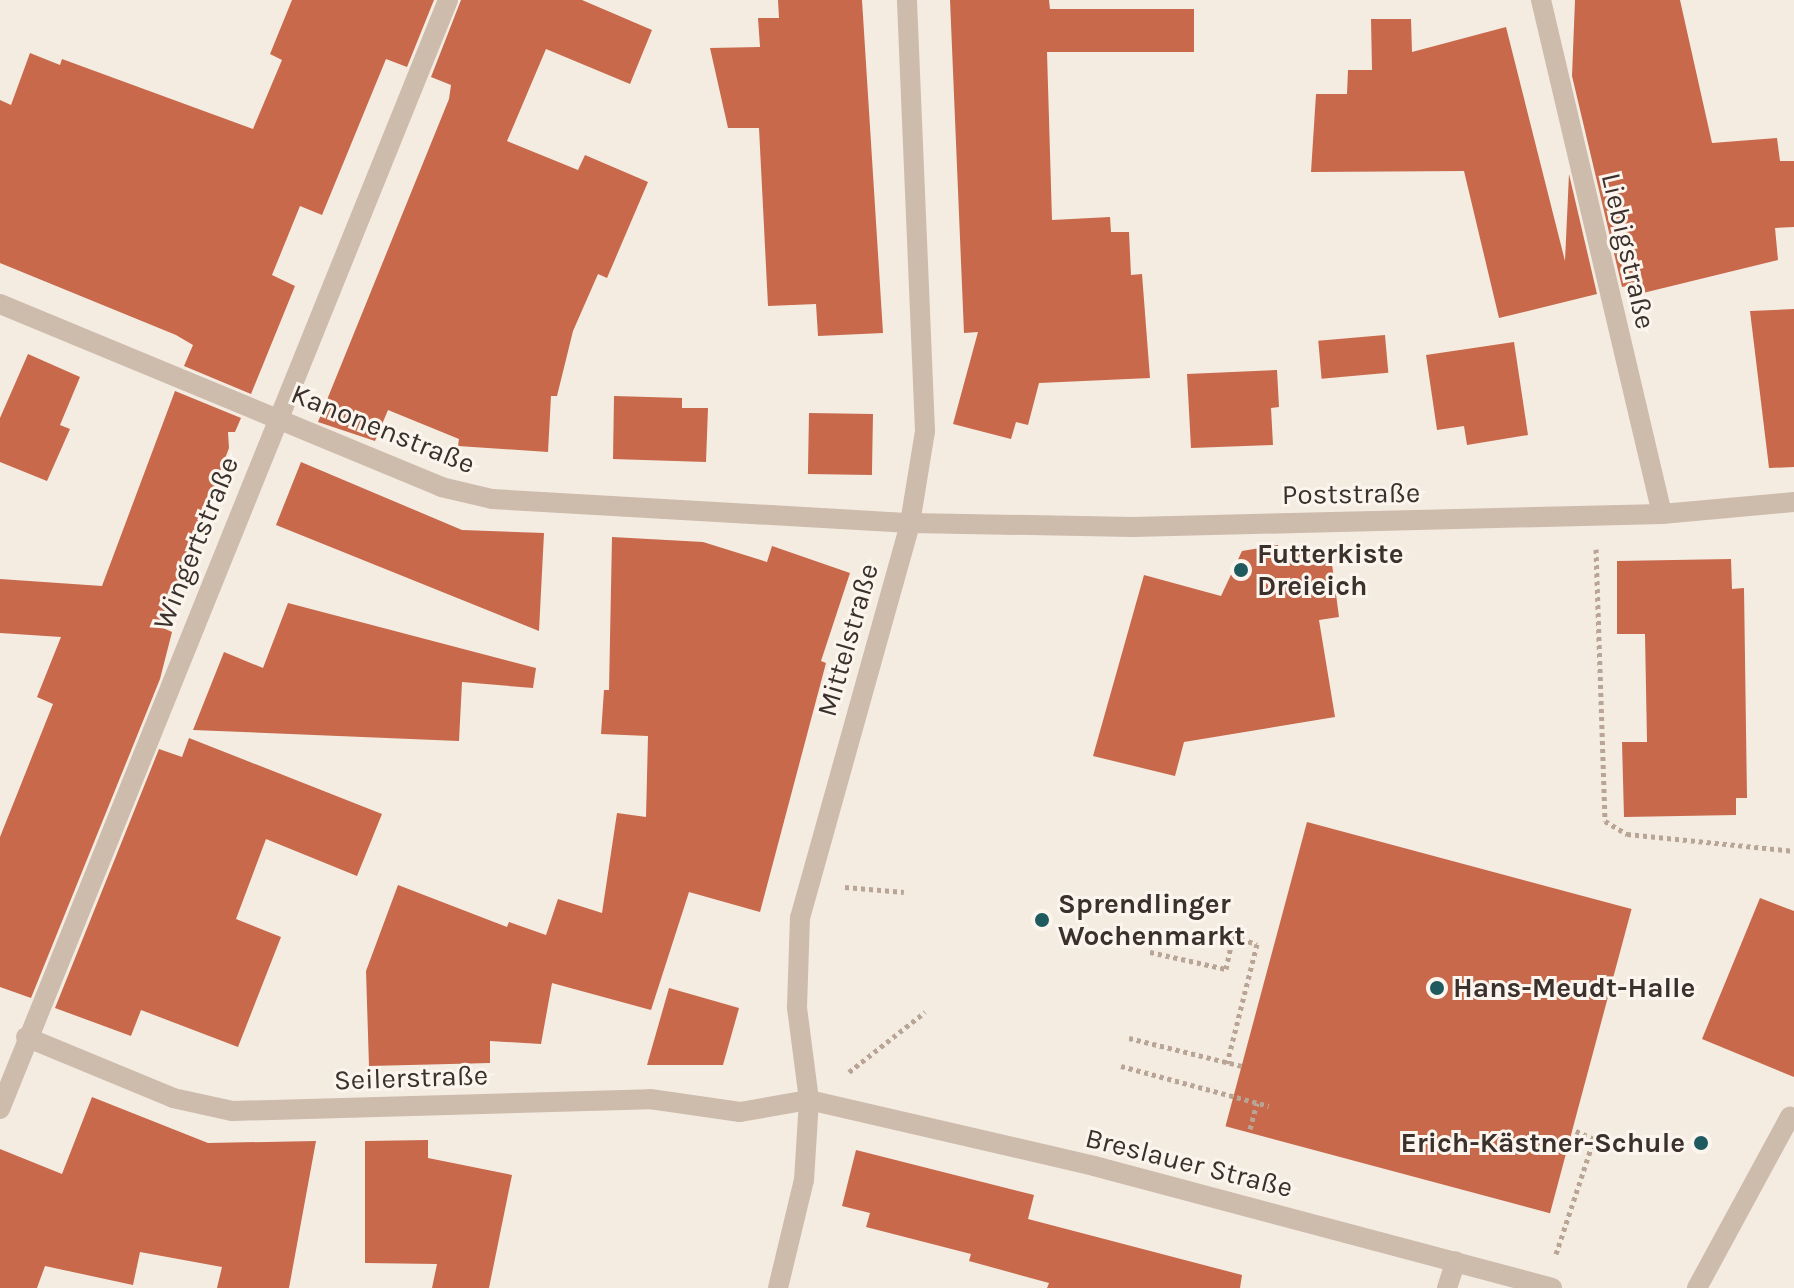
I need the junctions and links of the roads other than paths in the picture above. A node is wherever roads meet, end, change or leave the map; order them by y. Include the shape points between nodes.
1 (448, 0) edge
2 (907, 0) edge
3 (1541, 0) edge
4 (0, 304) edge
5 (278, 418) junction
6 (1794, 502) edge
7 (1662, 514) junction
8 (910, 523) junction
9 (26, 1037) junction
10 (809, 1100) junction
11 (0, 1109) edge
12 (1790, 1117) dead end
13 (1456, 1261) junction
14 (1549, 1287) edge
15 (778, 1288) edge
16 (1447, 1288) edge
17 (1697, 1288) edge

1 - 5 street, Wingertstraße
2 - 8 street, Mittelstraße via 925,404
3 - 7 street, Liebigstraße
4 - 5 street, Kanonenstraße
5 - 8 street, Kanonenstraße via 465,495
5 - 9 street, Wingertstraße
6 - 7 street, Poststraße
7 - 8 street, Poststraße via 1133,527
8 - 10 street, Mittelstraße via 800,918 797,1007
9 - 10 street, Seilerstraße via 173,1098 232,1111 650,1099 740,1112
9 - 11 street, Wingertstraße
10 - 13 street, Breslauer Straße via 1094,1166
10 - 15 street, Mittelstraße via 804,1180
12 - 17 street
13 - 14 street, Breslauer Straße
13 - 16 street

